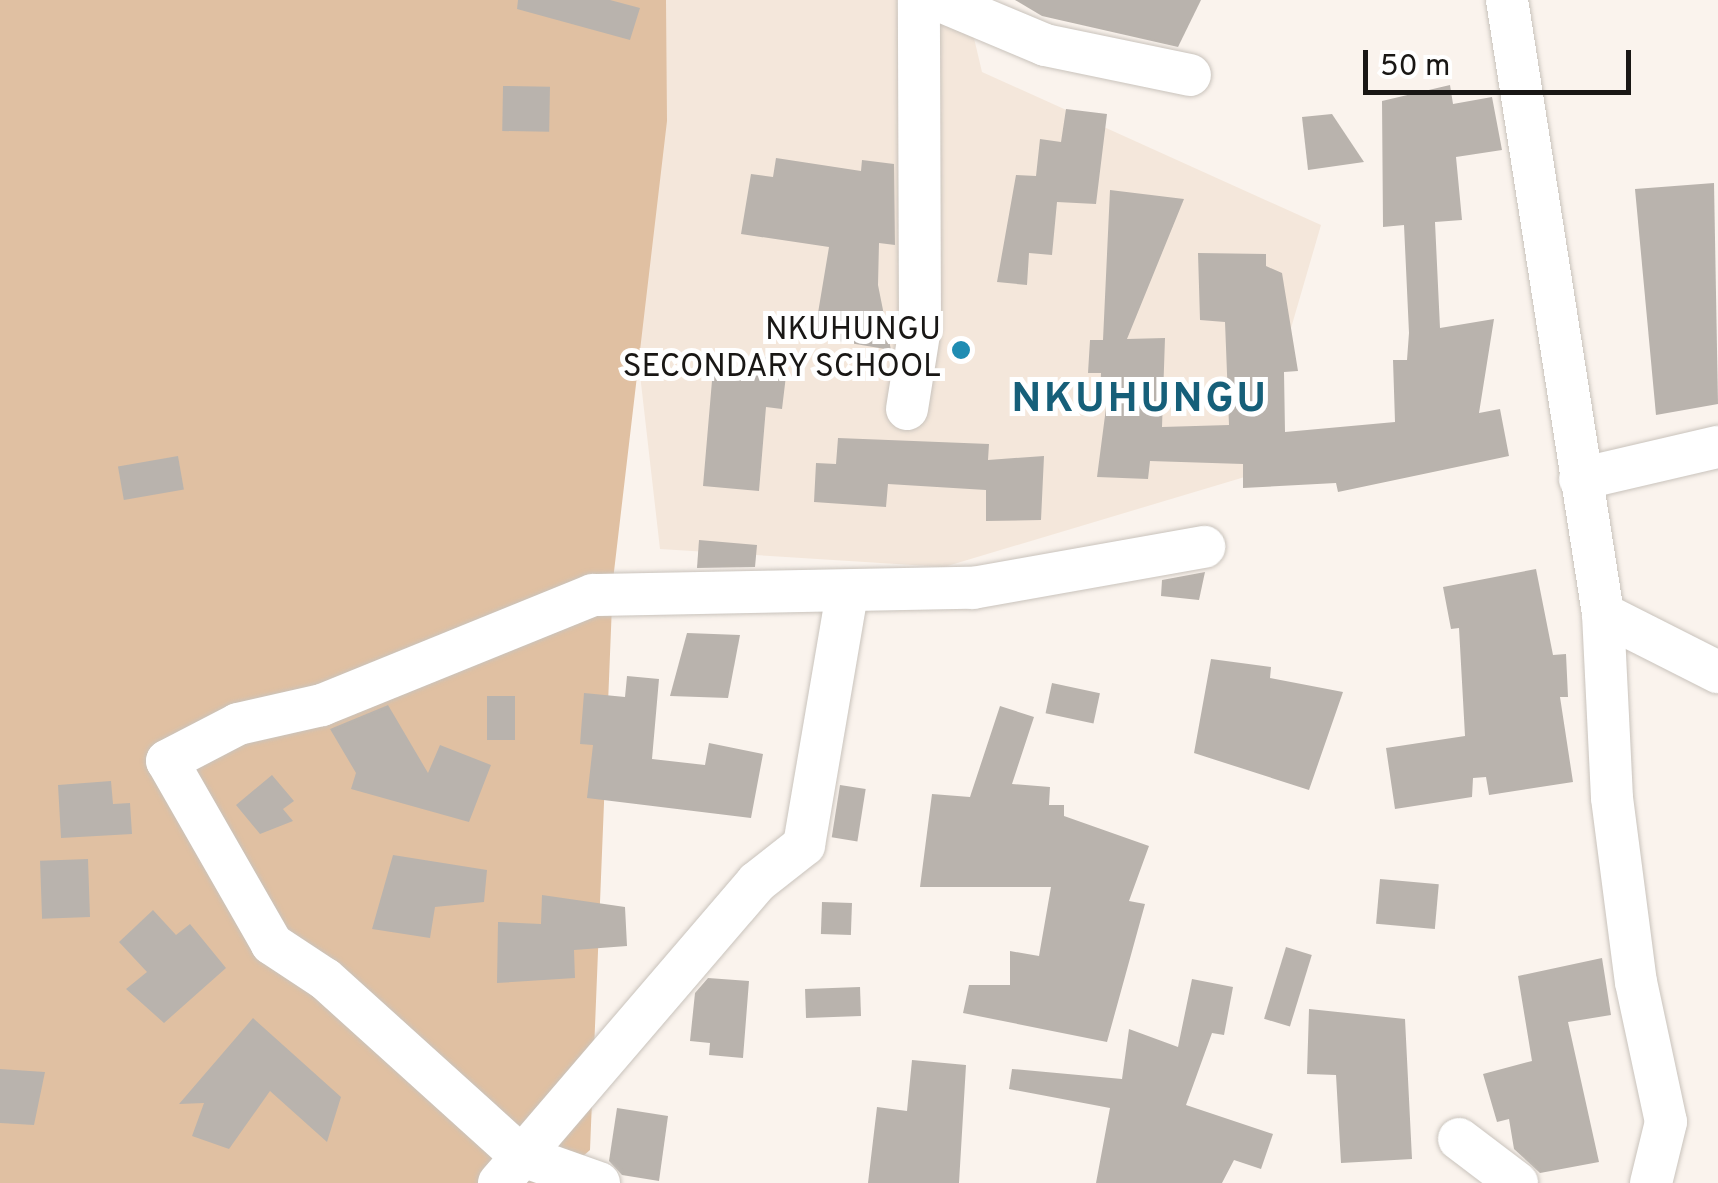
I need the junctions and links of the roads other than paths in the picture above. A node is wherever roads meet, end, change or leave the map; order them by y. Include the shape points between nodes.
1 (919, 0) edge
2 (938, 0) edge
3 (1506, 0) edge
4 (1190, 75) dead end
5 (907, 409) dead end
6 (1718, 447) edge
7 (1580, 478) junction
8 (1204, 548) dead end
9 (846, 593) junction
10 (1602, 614) junction
11 (1718, 672) edge
12 (1460, 1139) dead end
13 (509, 1169) edge
14 (599, 1183) edge
15 (1518, 1183) edge
16 (1651, 1183) edge

1 - 5 street via 920,328
2 - 4 street via 1045,45
3 - 7 street
6 - 7 street
7 - 10 street
8 - 9 street via 973,588
9 - 13 street via 804,845 758,882
9 - 13 street via 593,595 322,705 238,724 167,761 272,944 325,979
10 - 11 street
10 - 16 street via 1614,816 1666,1122
12 - 15 street
13 - 14 street

